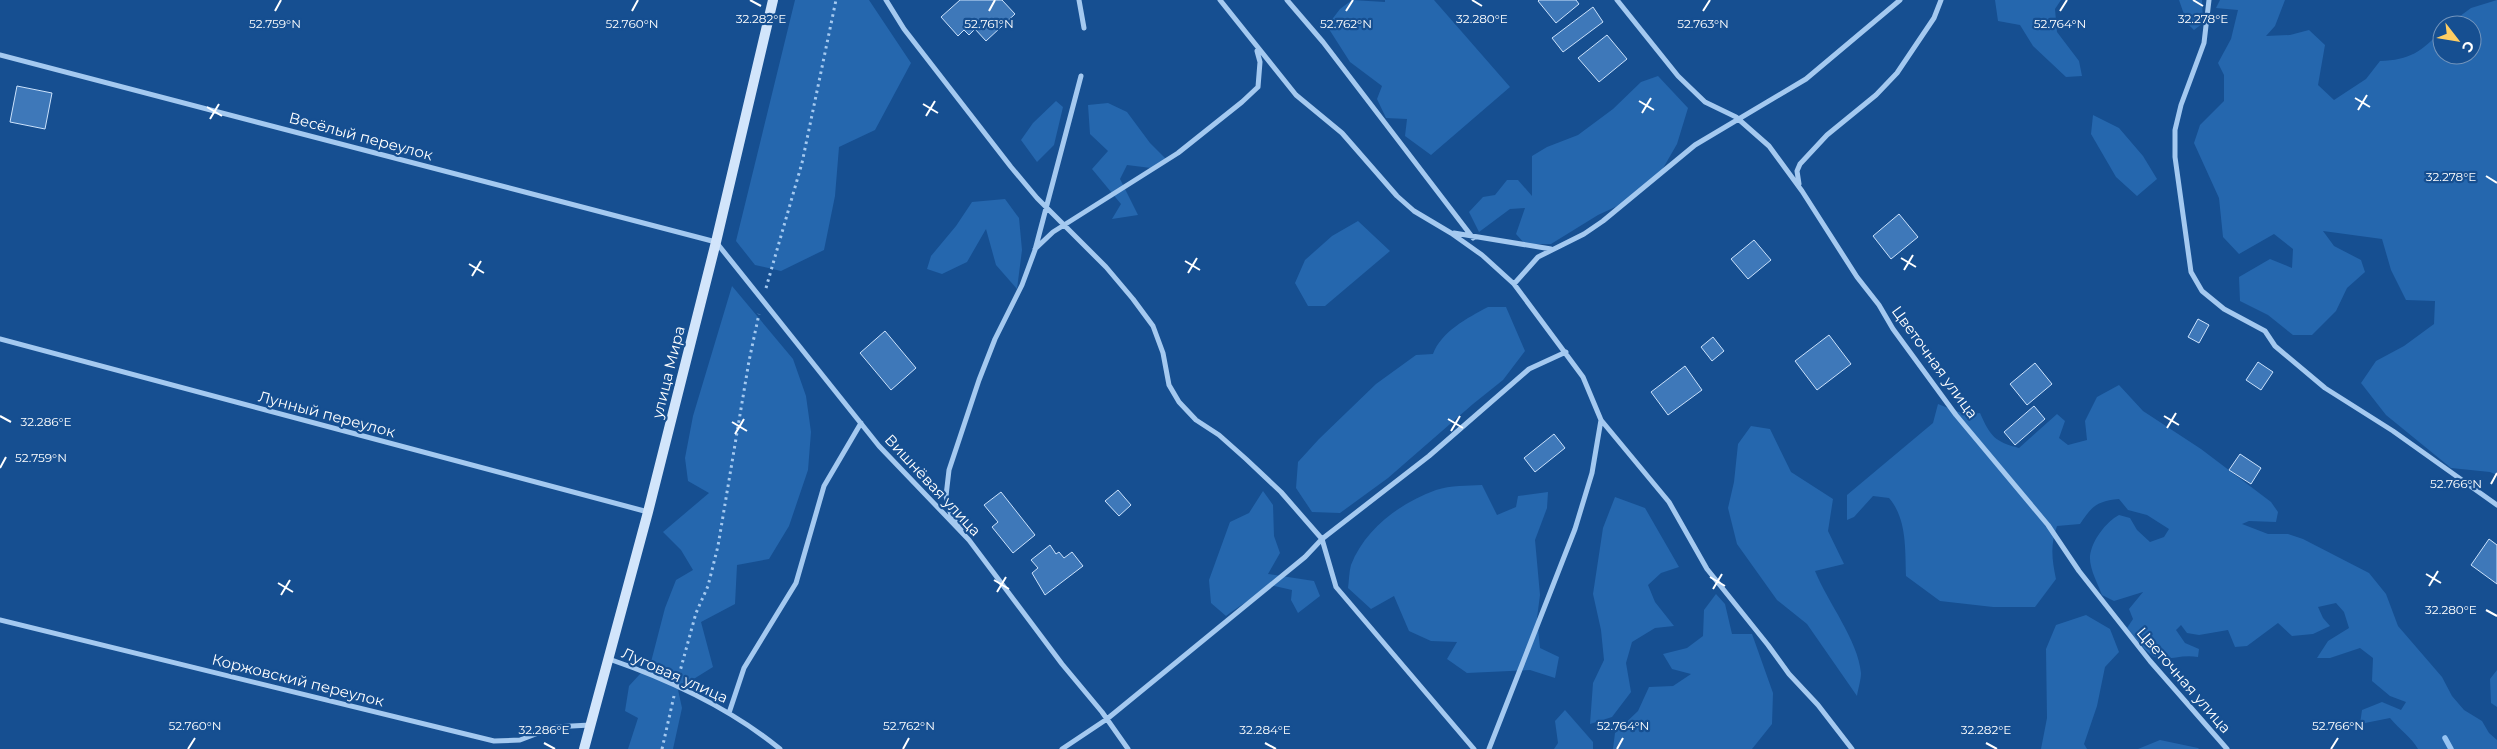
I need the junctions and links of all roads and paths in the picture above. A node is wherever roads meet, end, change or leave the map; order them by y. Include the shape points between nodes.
1 (773, 0) edge
2 (836, 0) edge
3 (886, 0) edge
4 (1079, 0) edge
5 (1220, 0) edge
6 (1287, 0) edge
7 (1618, 0) edge
8 (1900, 0) edge
9 (1941, 0) edge
10 (2209, 0) edge
11 (1084, 28) dead end
12 (1255, 46) junction
13 (0, 55) edge
14 (1081, 76) dead end
15 (1739, 119) junction
16 (1802, 190) junction
17 (1046, 207) junction
18 (1065, 226) junction
19 (1451, 232) junction
20 (1473, 238) junction
21 (716, 242) junction
22 (1035, 250) junction
23 (1552, 250) junction
24 (1514, 284) junction
25 (763, 298) junction
26 (0, 339) edge
27 (1566, 352) junction
28 (1602, 420) junction
29 (861, 423) junction
30 (2497, 505) edge
31 (648, 512) junction
32 (1322, 539) junction
33 (969, 540) junction
34 (0, 620) edge
35 (608, 659) junction
36 (677, 686) junction
37 (730, 713) junction
38 (1107, 719) junction
39 (590, 725) junction
40 (584, 749) edge
41 (662, 749) edge
42 (780, 749) edge
43 (1062, 749) edge
44 (1128, 749) edge
45 (1474, 749) edge
46 (1490, 749) edge
47 (1852, 749) edge
48 (2227, 749) edge

1 - 21 main road, улица Мира
2 - 25 path via 802,163
3 - 17 street via 904,29
4 - 11 street
5 - 12 street
6 - 20 street via 1323,42
7 - 15 street, Цветочная улица via 1678,76 1705,102
8 - 15 street via 1806,79
9 - 16 street via 1934,18 1897,73 1809,152 1800,164 1797,180
10 - 30 street via 2204,43 2175,130 2178,181 2191,272 2202,291 2224,309 2265,331 2275,346 2325,388
12 - 18 street via 1260,62 1258,87 1178,153
12 - 19 street via 1296,95 1342,133 1397,196 1414,211
13 - 21 street, Весёлый переулок
14 - 17 street
15 - 16 street, Цветочная улица via 1769,146
15 - 23 street via 1695,145 1584,234
16 - 48 street, Цветочная улица via 1893,329 1956,415 2048,525 2079,571 2150,661
17 - 18 street
17 - 22 street
18 - 22 street via 1053,232
18 - 32 street via 1106,268 1153,326 1169,384 1179,402 1196,420 1253,465
19 - 20 street
19 - 24 street
20 - 23 street
21 - 25 street, Вишнёвая улица
21 - 31 main road, улица Мира
22 - 33 street via 995,339 949,470 946,496 951,515
23 - 24 street via 1538,257
24 - 27 street
25 - 29 street, Вишнёвая улица
25 - 36 path via 749,361 718,546
26 - 31 street, Лунный переулок
27 - 28 street via 1583,377
27 - 32 street via 1528,369 1423,461
28 - 46 street via 1592,473 1575,529
28 - 47 street via 1669,502 1711,575
29 - 33 street, Вишнёвая улица via 931,503
29 - 37 street via 824,486 796,583 744,668
31 - 35 main road, улица Мира
32 - 38 street
32 - 45 street via 1336,587
33 - 38 street, Вишнёвая улица
34 - 39 street, Коржовский переулок via 494,741 520,740 554,727
35 - 36 street, Луговая улица
35 - 39 main road, улица Мира
36 - 37 street, Луговая улица
36 - 41 path
37 - 42 street, Луговая улица
38 - 43 street
38 - 44 street, Вишнёвая улица
39 - 40 main road, улица Мира

